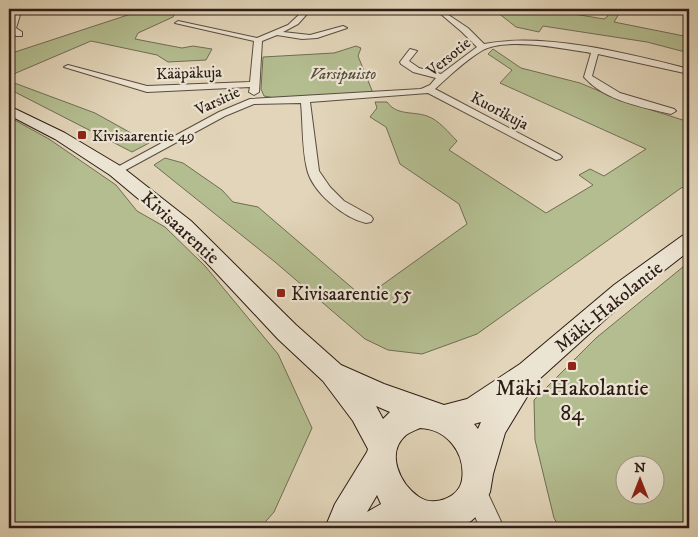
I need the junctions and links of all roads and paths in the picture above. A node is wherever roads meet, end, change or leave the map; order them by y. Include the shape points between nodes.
1 (14, 9) edge
2 (384, 9) edge
3 (303, 10) edge
4 (444, 14) dead end
5 (178, 23) dead end
6 (343, 28) dead end
7 (276, 33) junction
8 (19, 34) dead end
9 (258, 40) junction
10 (482, 47) junction
11 (414, 51) dead end
12 (595, 51) junction
13 (68, 67) dead end
14 (689, 72) edge
15 (442, 77) junction
16 (255, 84) junction
17 (430, 90) junction
18 (305, 100) junction
19 (253, 102) junction
20 (9, 110) edge
21 (671, 111) dead end
22 (556, 157) dead end
23 (116, 171) junction
24 (366, 219) dead end
25 (689, 241) edge
26 (529, 372) junction
27 (332, 373) junction
28 (438, 417) junction
29 (381, 453) junction
30 (477, 482) junction
31 (424, 517) edge
32 (342, 528) edge
33 (371, 528) edge
34 (492, 528) edge

1 - 8 street via 17,15 12,29
2 - 3 street
3 - 7 street via 293,25
4 - 10 street
5 - 9 street
6 - 7 street via 319,38 294,38
7 - 9 street
9 - 16 street
10 - 12 street, Versotie via 528,41
10 - 15 street, Versotie
11 - 15 street via 404,62 416,70
12 - 14 street, Versotie
12 - 21 street via 588,76 599,87 621,97
13 - 16 street, Kääpäkuja via 147,89
15 - 17 street, Versotie
16 - 19 street
17 - 18 street, Versotie
17 - 22 street, Kuorikuja
18 - 19 street, Versotie
18 - 24 street via 313,171 339,204
19 - 23 street, Varsitie via 222,114
20 - 23 street, Kivisaarentie via 60,136
23 - 27 street, Kivisaarentie via 184,226 287,332
25 - 26 street, Mäki-Hakolantie via 622,291
26 - 28 street, Mäki-Hakolantie via 473,411
26 - 30 street, Mäki-Hakolantie via 494,424
27 - 28 street, Kivisaarentie via 376,394
27 - 29 street, Kivisaarentie via 363,411
28 - 29 street via 418,414 406,417 386,434
28 - 30 street via 458,428 469,441 476,457
29 - 31 street via 382,473 387,486 396,498
29 - 32 street
30 - 31 street via 467,503 455,513
30 - 34 street
31 - 33 street

